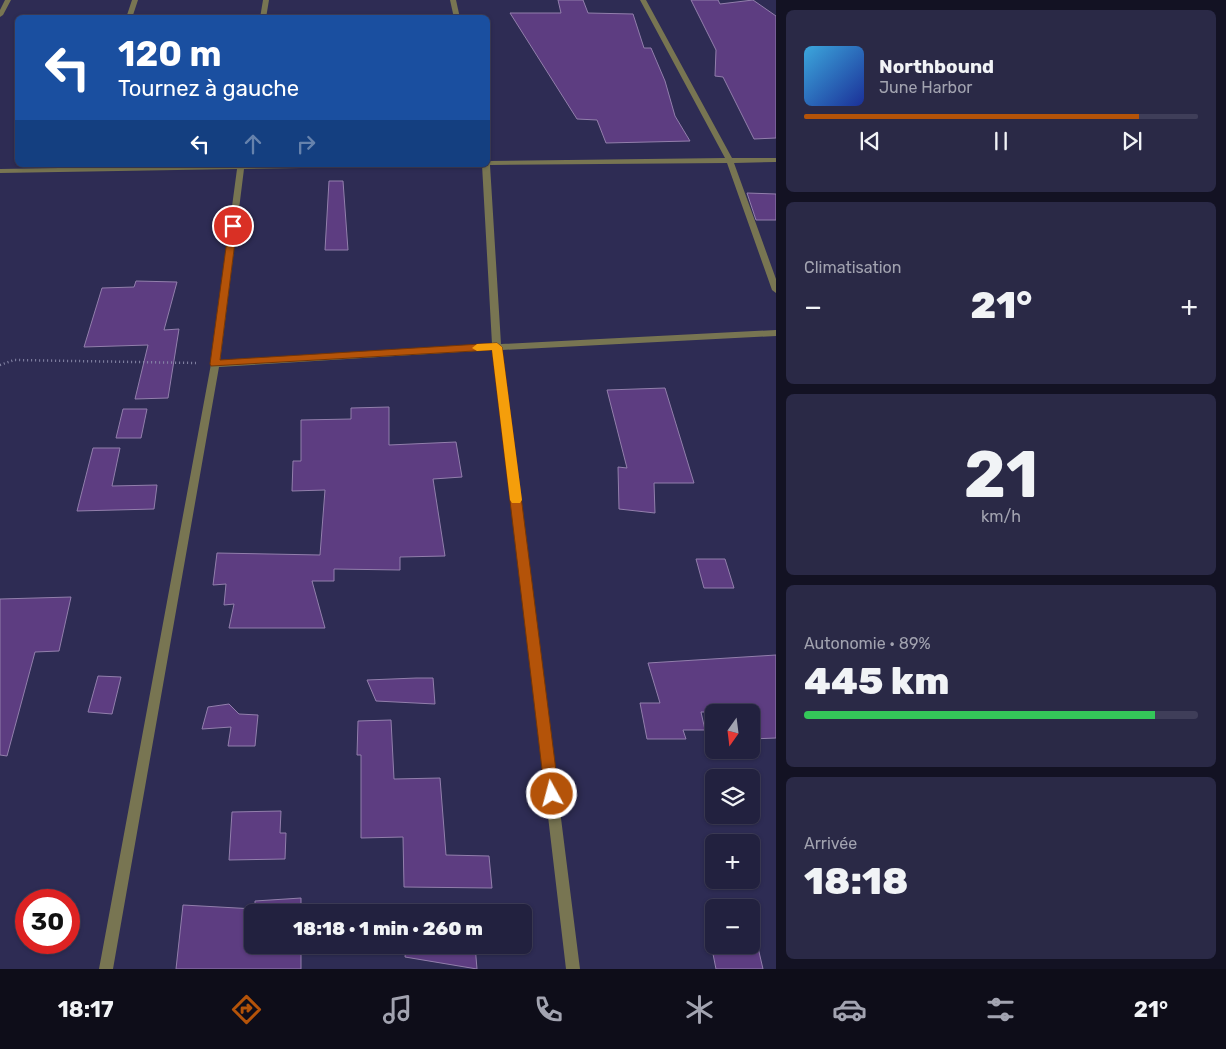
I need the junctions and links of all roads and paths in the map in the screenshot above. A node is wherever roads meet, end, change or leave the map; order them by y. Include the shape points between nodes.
1 (8, 0) edge
2 (135, 0) edge
3 (266, 0) edge
4 (453, 0) edge
5 (644, 0) edge
6 (0, 15) edge
7 (130, 15) edge
8 (264, 15) edge
9 (456, 15) edge
10 (776, 160) edge
11 (730, 162) junction
12 (490, 164) edge
13 (156, 167) edge
14 (241, 167) edge
15 (487, 167) edge
16 (71, 168) edge
17 (0, 171) edge
18 (776, 290) edge
19 (776, 334) edge
20 (497, 347) junction
21 (215, 364) junction
22 (0, 365) edge
23 (106, 969) edge
24 (574, 969) edge

1 - 6 street
2 - 7 street
3 - 8 street
4 - 9 street
5 - 11 street
10 - 11 street
11 - 12 street
11 - 18 street
13 - 16 street
14 - 21 street
15 - 20 street
16 - 17 street
19 - 20 street
20 - 21 street
20 - 24 street
21 - 22 path via 14,360
21 - 23 street

